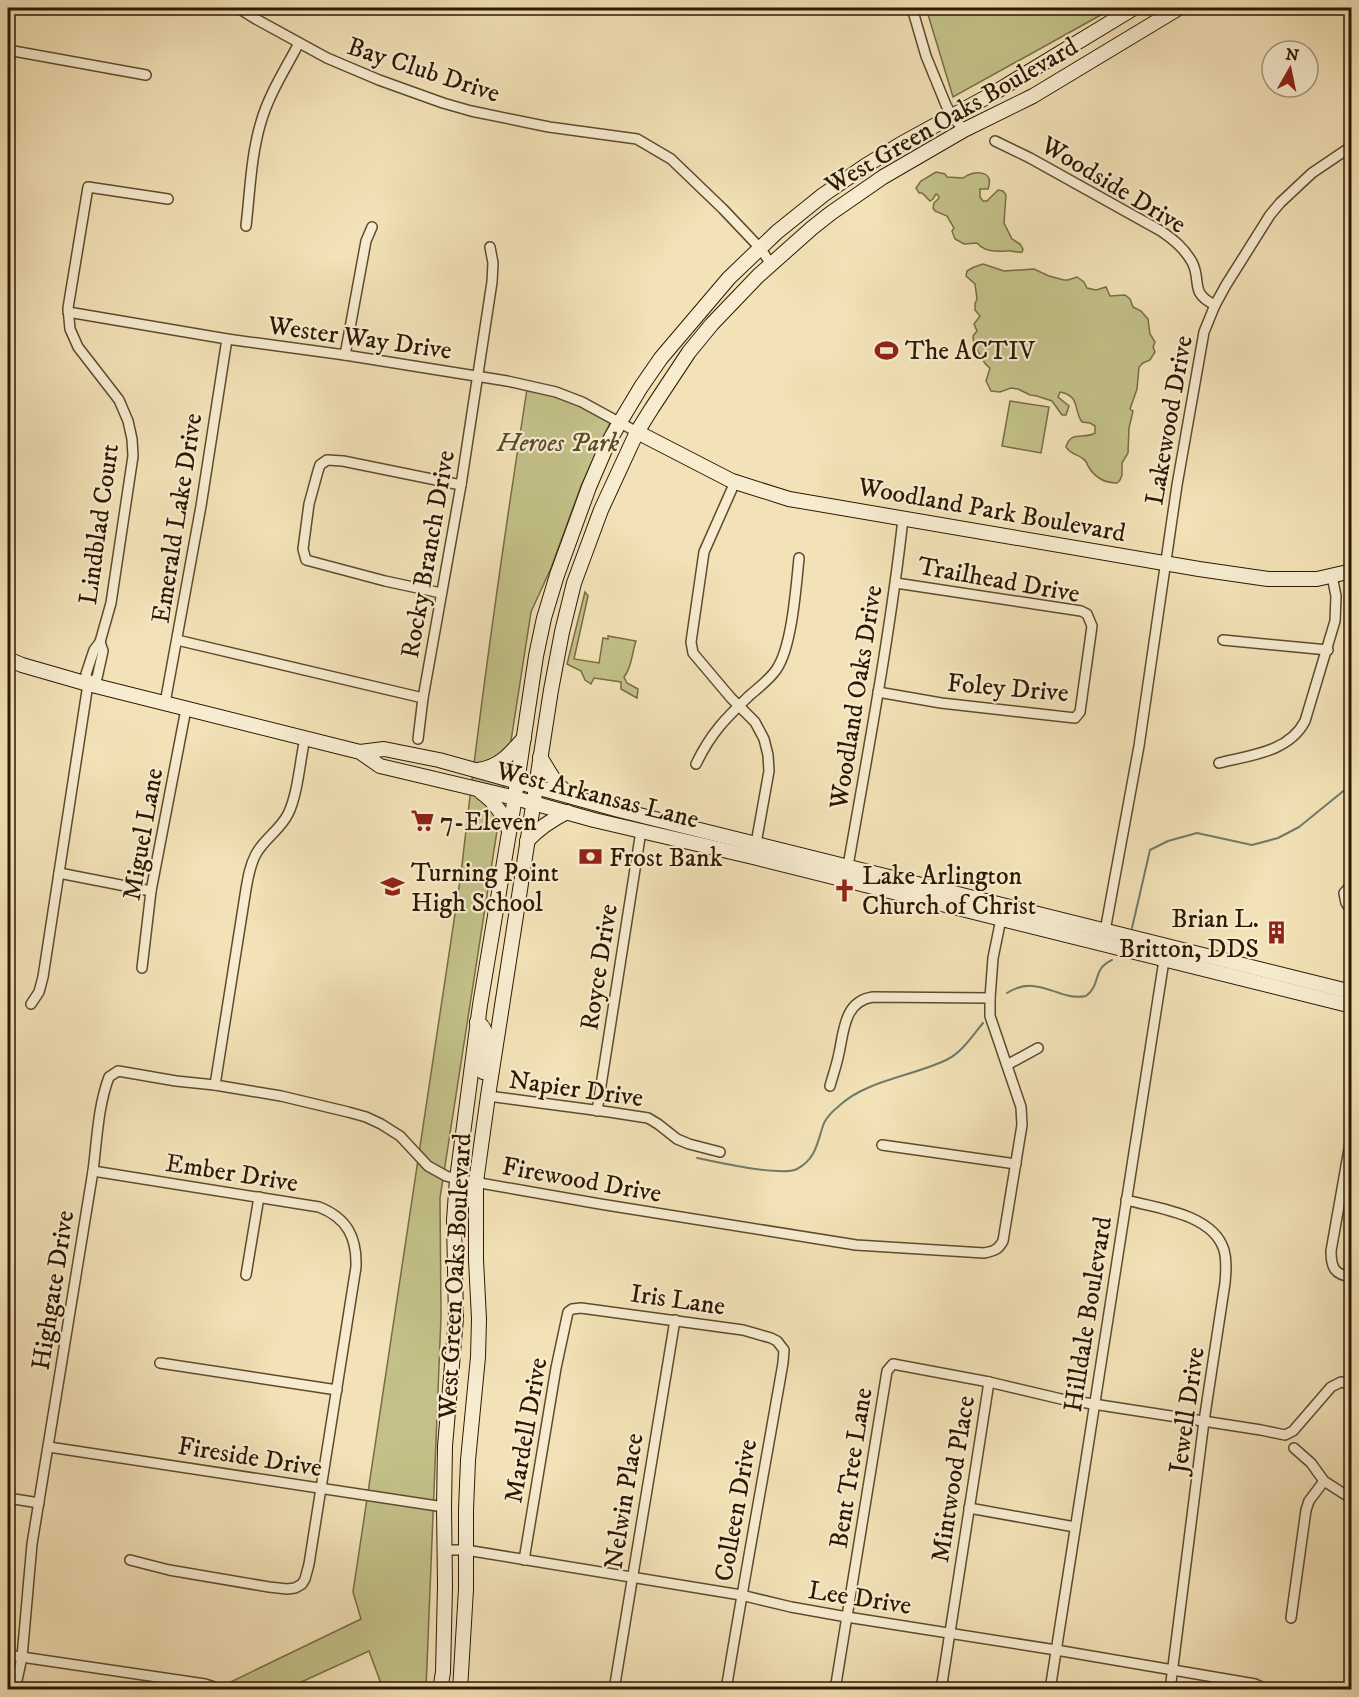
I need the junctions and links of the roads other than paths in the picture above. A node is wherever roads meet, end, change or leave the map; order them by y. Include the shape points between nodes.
1 (238, 8) edge
2 (912, 8) edge
3 (1134, 8) edge
4 (1179, 8) edge
5 (299, 43) junction
6 (8, 50) edge
7 (146, 75) dead end
8 (952, 116) junction
9 (964, 130) junction
10 (995, 141) dead end
11 (1352, 146) edge
12 (168, 199) dead end
13 (246, 226) dead end
14 (372, 227) dead end
15 (490, 247) dead end
16 (760, 248) junction
17 (771, 264) junction
18 (1215, 305) junction
19 (68, 312) junction
20 (227, 339) junction
21 (345, 355) junction
22 (477, 376) junction
23 (620, 422) junction
24 (637, 432) junction
25 (735, 482) junction
26 (461, 485) junction
27 (903, 519) junction
28 (799, 558) dead end
29 (1165, 563) junction
30 (1352, 571) edge
31 (557, 575) junction
32 (1332, 576) junction
33 (574, 583) junction
34 (896, 583) junction
35 (441, 593) junction
36 (177, 640) junction
37 (1223, 640) dead end
38 (1328, 650) junction
39 (1087, 657) joint
40 (8, 658) edge
41 (88, 684) junction
42 (878, 692) junction
43 (423, 698) junction
44 (165, 704) junction
45 (740, 705) junction
46 (186, 709) junction
47 (305, 738) junction
48 (524, 738) junction
49 (418, 739) dead end
50 (360, 752) junction
51 (540, 757) junction
52 (1220, 763) dead end
53 (696, 764) dead end
54 (476, 770) junction
55 (517, 782) junction
56 (473, 788) junction
57 (535, 788) junction
58 (572, 796) junction
59 (515, 798) junction
60 (533, 803) junction
61 (567, 812) junction
62 (641, 831) junction
63 (509, 832) junction
64 (698, 837) junction
65 (527, 841) junction
66 (754, 850) junction
67 (848, 866) junction
68 (59, 873) junction
69 (850, 882) junction
70 (1352, 884) edge
71 (152, 891) junction
72 (1352, 912) edge
73 (1002, 913) junction
74 (1105, 931) junction
75 (1165, 953) junction
76 (142, 968) dead end
77 (1352, 992) edge
78 (990, 998) junction
79 (31, 1004) dead end
80 (1352, 1006) edge
81 (477, 1022) junction
82 (1038, 1048) dead end
83 (1007, 1065) junction
84 (109, 1077) joint
85 (215, 1085) junction
86 (830, 1086) dead end
87 (488, 1096) junction
88 (597, 1110) junction
89 (1352, 1132) edge
90 (882, 1145) dead end
91 (720, 1152) dead end
92 (1016, 1164) junction
93 (93, 1171) junction
94 (457, 1179) junction
95 (476, 1182) junction
96 (259, 1197) junction
97 (1126, 1200) junction
98 (246, 1275) dead end
99 (1352, 1277) edge
100 (572, 1309) joint
101 (675, 1320) junction
102 (777, 1341) joint
103 (160, 1363) dead end
104 (989, 1382) junction
105 (1352, 1384) edge
106 (337, 1390) junction
107 (1094, 1404) junction
108 (1204, 1421) junction
109 (49, 1447) junction
110 (1294, 1448) dead end
111 (1324, 1481) junction
112 (321, 1488) junction
113 (8, 1498) edge
114 (1352, 1499) edge
115 (39, 1503) junction
116 (444, 1507) junction
117 (969, 1509) junction
118 (1075, 1527) junction
119 (445, 1550) junction
120 (466, 1550) junction
121 (130, 1560) dead end
122 (524, 1560) junction
123 (632, 1578) junction
124 (741, 1595) junction
125 (847, 1617) junction
126 (1291, 1617) dead end
127 (949, 1633) junction
128 (1056, 1650) junction
129 (8, 1655) edge
130 (22, 1657) junction
131 (1172, 1670) junction
132 (15, 1689) edge
133 (224, 1689) edge
134 (440, 1689) edge
135 (460, 1689) edge
136 (614, 1689) edge
137 (726, 1689) edge
138 (835, 1689) edge
139 (941, 1689) edge
140 (1050, 1689) edge
141 (1170, 1689) edge
142 (1268, 1689) edge

1 - 5 street, Bay Club Drive
2 - 8 street via 926,56
3 - 8 main road
4 - 9 main road, West Green Oaks Boulevard via 1033,96
5 - 13 street via 261,121
5 - 16 street, Bay Club Drive via 379,80 471,111 637,139 677,165
6 - 7 street
8 - 9 street
8 - 16 main road via 865,166
9 - 17 main road, West Green Oaks Boulevard via 883,177 831,213
10 - 18 street, Woodside Drive via 1180,244 1193,264 1198,290 1204,300
11 - 18 street, Lakewood Drive via 1312,173 1280,203
12 - 19 street, Lindblad Court via 88,187
14 - 21 street
15 - 22 street, Rocky Branch Drive via 492,282
16 - 17 street, Bay Club Drive
16 - 23 main road via 673,342
17 - 24 main road, West Green Oaks Boulevard via 689,352
18 - 29 street, Lakewood Drive via 1204,332
19 - 20 street, Wester Way Drive
19 - 41 street, Lindblad Court via 78,347 118,400 128,422 133,456 111,603 100,642 103,651 97,678
20 - 21 street, Wester Way Drive
20 - 36 street, Emerald Lake Drive
21 - 22 street, Wester Way Drive
22 - 23 street, Wester Way Drive via 556,392
22 - 26 street, Rocky Branch Drive
23 - 24 street, Wester Way Drive
23 - 31 main road via 589,487
24 - 25 main road, Woodland Park Boulevard
24 - 33 main road, West Green Oaks Boulevard
25 - 27 main road, Woodland Park Boulevard via 789,499
25 - 45 street via 704,552 691,642 693,653
26 - 35 street, Rocky Branch Drive
26 - 35 street via 343,461 324,461 309,504 303,549 306,560
27 - 29 main road, Woodland Park Boulevard
27 - 34 street, Woodland Oaks Drive
28 - 45 street via 784,654 776,671
29 - 32 main road, Woodland Park Boulevard via 1268,579
29 - 74 street, Lakewood Drive via 1139,746
30 - 32 main road, Woodland Park Boulevard
31 - 33 main road
31 - 48 main road via 536,656
32 - 38 street via 1337,607
33 - 51 main road, West Green Oaks Boulevard
34 - 39 street, Trailhead Drive via 1081,611 1087,614 1092,626
34 - 42 street, Woodland Oaks Drive
35 - 43 street, Rocky Branch Drive
36 - 43 street
36 - 44 street, Emerald Lake Drive
37 - 38 street
38 - 52 street via 1300,730 1283,745
39 - 42 street, Foley Drive via 1080,712 1075,718
40 - 41 main road, West Arkansas Lane
41 - 44 main road, West Arkansas Lane
41 - 68 street, Lindblad Court
42 - 67 street, Woodland Oaks Drive
43 - 49 street, Rocky Branch Drive
44 - 46 main road, West Arkansas Lane
45 - 53 street via 713,733
45 - 66 street via 756,722 768,755 769,771
46 - 47 main road, West Arkansas Lane
46 - 71 street, Miguel Lane
47 - 50 main road, West Arkansas Lane
47 - 85 street via 289,813 257,852 250,868
48 - 54 main road via 500,763
48 - 55 main road
50 - 54 main road, West Arkansas Lane via 384,749
50 - 56 main road, West Arkansas Lane via 380,766
51 - 57 main road, West Green Oaks Boulevard
51 - 58 main road via 556,783
54 - 55 main road, West Arkansas Lane
55 - 57 main road, West Arkansas Lane
55 - 59 main road
56 - 59 main road, West Arkansas Lane
56 - 63 main road via 490,798
57 - 58 main road, West Arkansas Lane
57 - 60 main road, West Green Oaks Boulevard
58 - 64 main road, West Arkansas Lane
59 - 60 main road, West Arkansas Lane
59 - 63 main road
60 - 61 main road, West Arkansas Lane
60 - 65 main road, West Green Oaks Boulevard
61 - 62 main road, West Arkansas Lane
61 - 65 main road via 551,819
62 - 64 main road, West Arkansas Lane
62 - 88 street, Royce Drive
63 - 81 main road
64 - 66 main road, West Arkansas Lane
65 - 87 main road, West Green Oaks Boulevard
66 - 67 main road, West Arkansas Lane
66 - 69 main road, West Arkansas Lane
67 - 69 street, Woodland Oaks Drive
67 - 73 main road, West Arkansas Lane
68 - 71 street
68 - 79 street, Lindblad Court via 43,977
69 - 73 main road, West Arkansas Lane
70 - 72 street via 1344,893
71 - 76 street, Miguel Lane
73 - 74 main road, West Arkansas Lane
73 - 75 main road, West Arkansas Lane
73 - 78 street
74 - 75 main road, West Arkansas Lane
75 - 77 main road, West Arkansas Lane
75 - 80 main road, West Arkansas Lane
75 - 97 street, Hilldale Boulevard
78 - 83 street via 990,1016
78 - 86 street via 873,997 861,1001 848,1014
81 - 87 main road via 487,1037 482,1088
81 - 94 main road
82 - 83 street
83 - 92 street via 1021,1107
84 - 85 street, Firewood Drive via 118,1071
84 - 93 street, Highgate Drive
85 - 94 street, Firewood Drive via 366,1117 400,1136 428,1166
87 - 88 street, Napier Drive
87 - 95 main road, West Green Oaks Boulevard
88 - 91 street, Napier Drive via 648,1118 676,1139
89 - 99 street via 1331,1251 1335,1270
90 - 92 street
92 - 95 street, Firewood Drive via 1003,1241 995,1251 984,1253 856,1245
93 - 96 street, Ember Drive
93 - 109 street, Highgate Drive
94 - 95 street, Firewood Drive
94 - 116 main road via 456,1318
95 - 120 main road, West Green Oaks Boulevard via 478,1357 468,1460
96 - 98 street
96 - 106 street, Ember Drive via 332,1212 344,1222 352,1237 356,1267
97 - 107 street, Hilldale Boulevard
97 - 108 street, Jewell Drive via 1199,1221 1218,1237 1224,1249 1225,1283
100 - 101 street, Iris Lane
100 - 122 street, Mardell Drive via 564,1329
101 - 102 street, Iris Lane via 743,1330
101 - 123 street, Nelwin Place
102 - 124 street, Colleen Drive via 784,1350 783,1363
103 - 106 street
104 - 107 street
104 - 117 street, Mintwood Place
104 - 125 street, Bent Tree Lane via 896,1364 887,1371
105 - 108 street via 1341,1382 1331,1387 1293,1431 1285,1435
106 - 112 street
107 - 108 street
107 - 118 street, Hilldale Boulevard
108 - 131 street, Jewell Drive
109 - 112 street, Fireside Drive
109 - 115 street, Highgate Drive
110 - 111 street
111 - 114 street
111 - 126 street via 1306,1510
112 - 116 street, Fireside Drive
112 - 121 street via 309,1564 305,1579 295,1588 269,1587
113 - 115 street
115 - 130 street, Highgate Drive
116 - 119 main road
117 - 118 street
117 - 127 street, Mintwood Place
118 - 128 street, Hilldale Boulevard
119 - 120 street, Lee Drive
119 - 134 main road
120 - 122 street, Lee Drive
120 - 135 main road, West Green Oaks Boulevard
122 - 123 street, Lee Drive
123 - 124 street, Lee Drive
123 - 136 street, Nelwin Place
124 - 125 street, Lee Drive
124 - 137 street, Colleen Drive
125 - 127 street, Lee Drive
125 - 138 street, Bent Tree Lane
127 - 128 street, Lee Drive
127 - 139 street, Mintwood Place
128 - 131 street, Lee Drive
128 - 140 street, Hilldale Boulevard
129 - 130 street
130 - 132 street, Highgate Drive
130 - 133 street
131 - 141 street, Jewell Drive
131 - 142 street, Lee Drive

